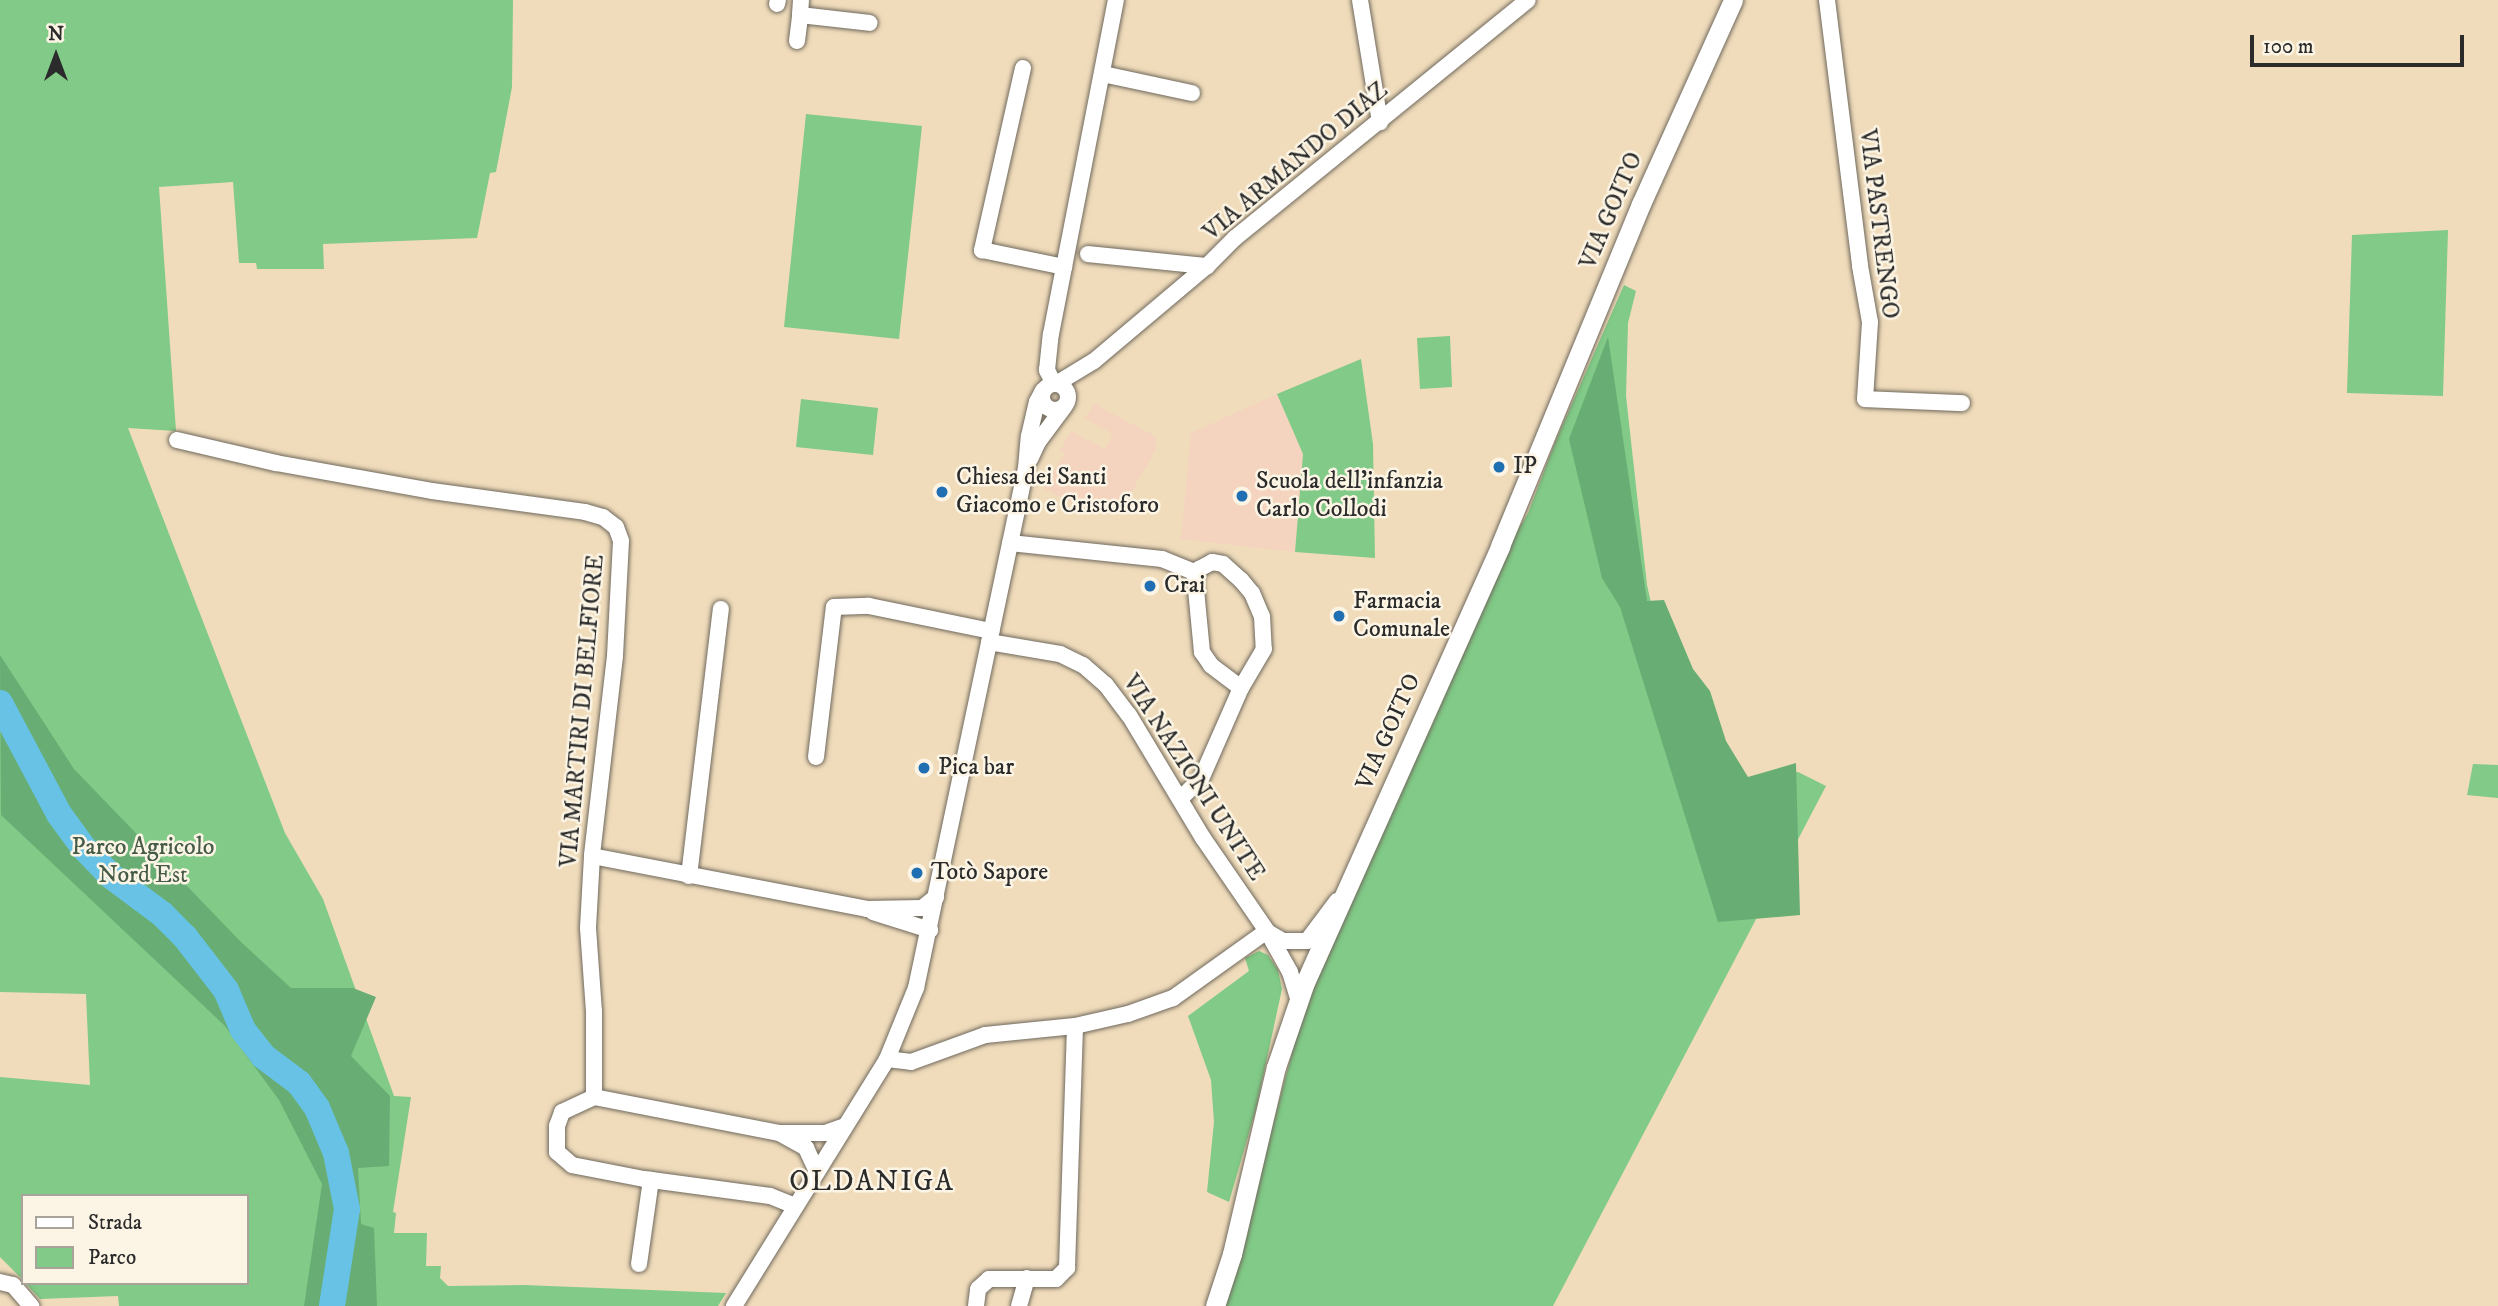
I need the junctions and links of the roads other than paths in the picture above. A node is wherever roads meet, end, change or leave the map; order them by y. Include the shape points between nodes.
1 (1116, 0) edge
2 (1360, 0) edge
3 (1528, 0) edge
4 (1734, 0) edge
5 (1827, 0) edge
6 (800, 7) edge
7 (870, 23) dead end
8 (797, 41) dead end
9 (1023, 68) dead end
10 (1103, 74) junction
11 (1192, 93) dead end
12 (1380, 122) junction
13 (1088, 254) dead end
14 (1207, 266) junction
15 (1064, 267) junction
16 (1094, 362) junction
17 (1051, 386) junction
18 (1962, 402) dead end
19 (1066, 403) junction
20 (177, 440) dead end
21 (1026, 468) junction
22 (1010, 543) junction
23 (1197, 573) junction
24 (721, 609) dead end
25 (990, 636) junction
26 (1241, 688) junction
27 (816, 757) dead end
28 (1180, 799) junction
29 (592, 856) junction
30 (690, 876) junction
31 (1341, 896) junction
32 (936, 897) junction
33 (867, 909) junction
34 (929, 930) junction
35 (1267, 932) junction
36 (1299, 1001) junction
37 (1075, 1026) junction
38 (887, 1059) junction
39 (594, 1097) junction
40 (845, 1126) junction
41 (779, 1133) junction
42 (817, 1172) junction
43 (651, 1180) junction
44 (795, 1206) junction
45 (639, 1264) dead end
46 (1027, 1278) junction
47 (7, 1283) edge
48 (31, 1306) edge
49 (734, 1306) edge
50 (976, 1306) edge
51 (1019, 1306) edge
52 (1215, 1306) edge

1 - 10 street
2 - 12 street
3 - 12 street, VIA ARMANDO DIAZ
4 - 31 street, VIA GOITO via 1641,204 1500,546
5 - 18 street, VIA PASTRENGO via 1870,322 1865,399
6 - 7 street
6 - 8 street
9 - 15 street via 982,250
10 - 11 street
10 - 15 street
12 - 14 street, VIA ARMANDO DIAZ via 1234,238
13 - 14 street
14 - 16 street, VIA ARMANDO DIAZ
15 - 17 street via 1047,363
16 - 17 street, VIA ARMANDO DIAZ
16 - 19 street, VIA ARMANDO DIAZ
17 - 19 street via 1067,390
17 - 19 street via 1042,400 1047,408 1057,410
17 - 21 street, VIA ARMANDO DIAZ via 1037,402
19 - 21 street, VIA ARMANDO DIAZ
20 - 29 street, VIA MARTIRI DI BELFIORE via 432,491 585,512 616,527 621,541 615,656
21 - 22 street, VIA ARMANDO DIAZ
22 - 23 street via 1161,559
22 - 25 street, VIA ARMANDO DIAZ
23 - 26 street via 1202,652
23 - 26 street via 1207,564 1223,565 1241,580 1258,605 1265,629 1264,649
24 - 30 street
25 - 27 street, VIA NAZIONI UNITE via 869,606 834,607
25 - 28 street, VIA NAZIONI UNITE via 1060,654 1094,673 1129,715
25 - 32 street, VIA ARMANDO DIAZ
26 - 28 street via 1201,779
28 - 35 street, VIA NAZIONI UNITE
29 - 30 street
29 - 39 street, VIA MARTIRI DI BELFIORE via 588,928
30 - 33 street
31 - 35 street via 1307,941 1283,941
31 - 36 street, VIA GOITO
32 - 33 street via 922,908
32 - 34 street, VIA ARMANDO DIAZ
33 - 34 street
34 - 38 street, VIA ARMANDO DIAZ via 916,988
35 - 36 street, VIA NAZIONI UNITE via 1285,961
35 - 37 street via 1173,998
36 - 52 street, VIA GOITO via 1276,1067 1232,1254
37 - 38 street via 985,1035 911,1062
37 - 46 street via 1067,1268 1056,1279
38 - 40 street, VIA ARMANDO DIAZ
39 - 41 street
39 - 43 street via 562,1112 556,1152 572,1165
40 - 41 street via 825,1133
40 - 42 street, VIA ARMANDO DIAZ
41 - 42 street via 806,1148
42 - 44 street, VIA ARMANDO DIAZ
43 - 44 street via 770,1196
43 - 45 street
44 - 49 street, VIA ARMANDO DIAZ
46 - 50 street via 989,1279 978,1289
46 - 51 street
47 - 48 street

